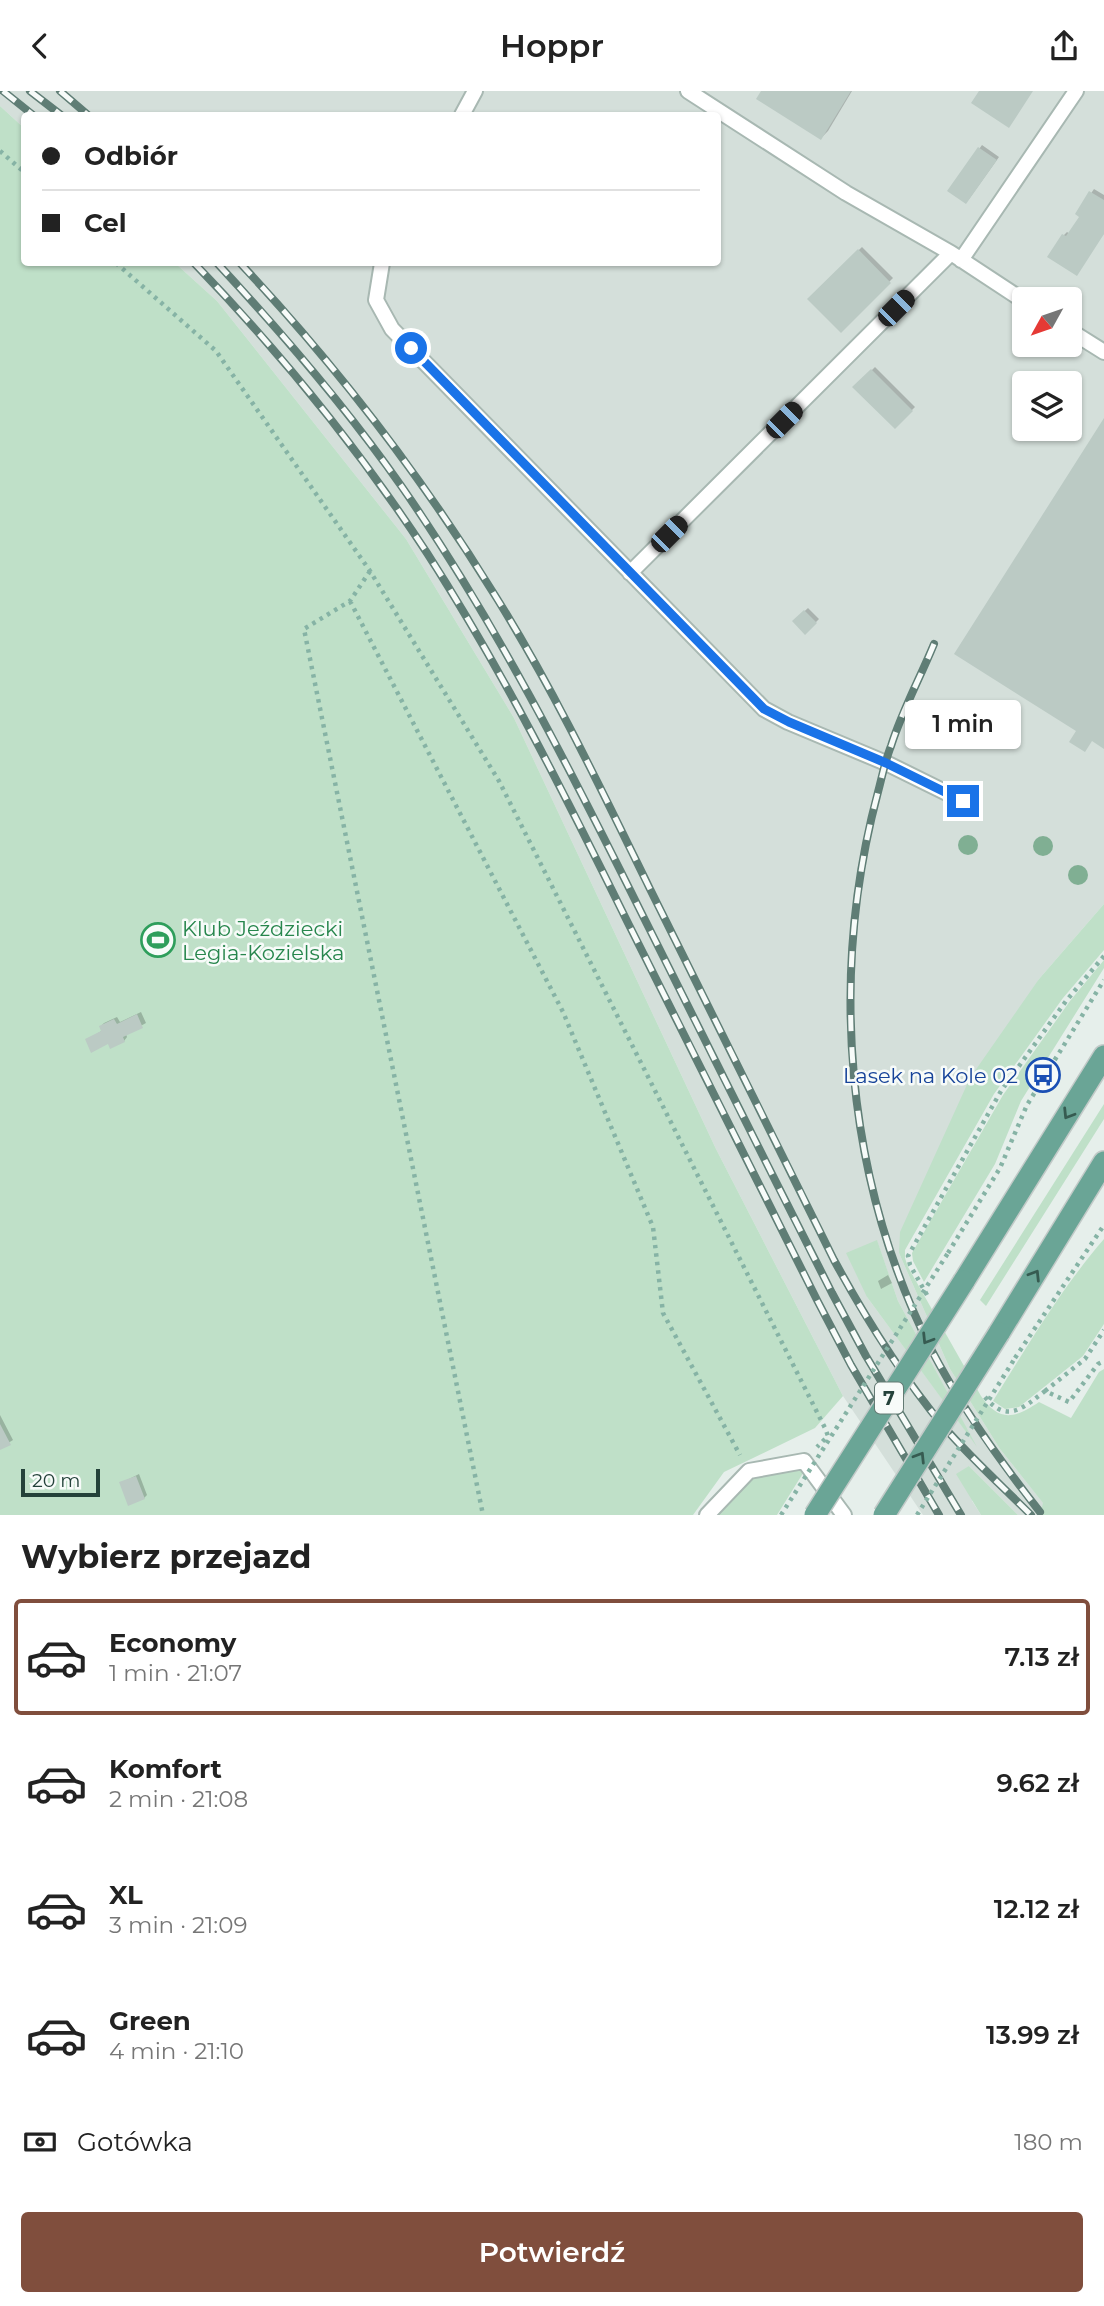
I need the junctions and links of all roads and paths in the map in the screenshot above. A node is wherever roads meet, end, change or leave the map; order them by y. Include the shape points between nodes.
1 (475, 91) edge
2 (688, 91) edge
3 (1076, 91) edge
4 (464, 112) edge
5 (721, 112) edge
6 (721, 112) edge
7 (0, 151) edge
8 (21, 169) edge
9 (956, 257) junction
10 (119, 266) edge
11 (382, 266) edge
12 (1012, 293) edge
13 (1082, 338) edge
14 (1104, 352) edge
15 (370, 571) junction
16 (630, 573) junction
17 (350, 601) junction
18 (963, 801) dead end
19 (1104, 980) edge
20 (1104, 1056) edge
21 (1104, 1162) edge
22 (1104, 1226) edge
23 (1104, 1329) edge
24 (1045, 1391) dead end
25 (804, 1461) junction
26 (749, 1471) junction
27 (483, 1515) edge
28 (707, 1515) edge
29 (781, 1515) edge
30 (815, 1515) edge
31 (844, 1515) edge
32 (884, 1515) edge
33 (917, 1515) edge

1 - 4 lane
2 - 5 lane
3 - 9 lane
6 - 9 lane
7 - 8 path
9 - 12 lane
9 - 16 lane
10 - 15 path via 216,351
11 - 16 lane via 376,300 392,329
13 - 14 lane
15 - 17 path
15 - 25 path via 499,781 825,1428 828,1436
16 - 18 lane via 764,709
17 - 26 path via 563,1012 653,1227 663,1313
17 - 27 path via 304,629
19 - 29 path, bridge via 1027,1105 1000,1168
20 -> 30 main road, 7, bridge
32 -> 21 main road, bridge
22 - 33 path, bridge
23 - 24 path via 1085,1359
25 - 26 lane
25 - 31 lane
26 - 28 lane

